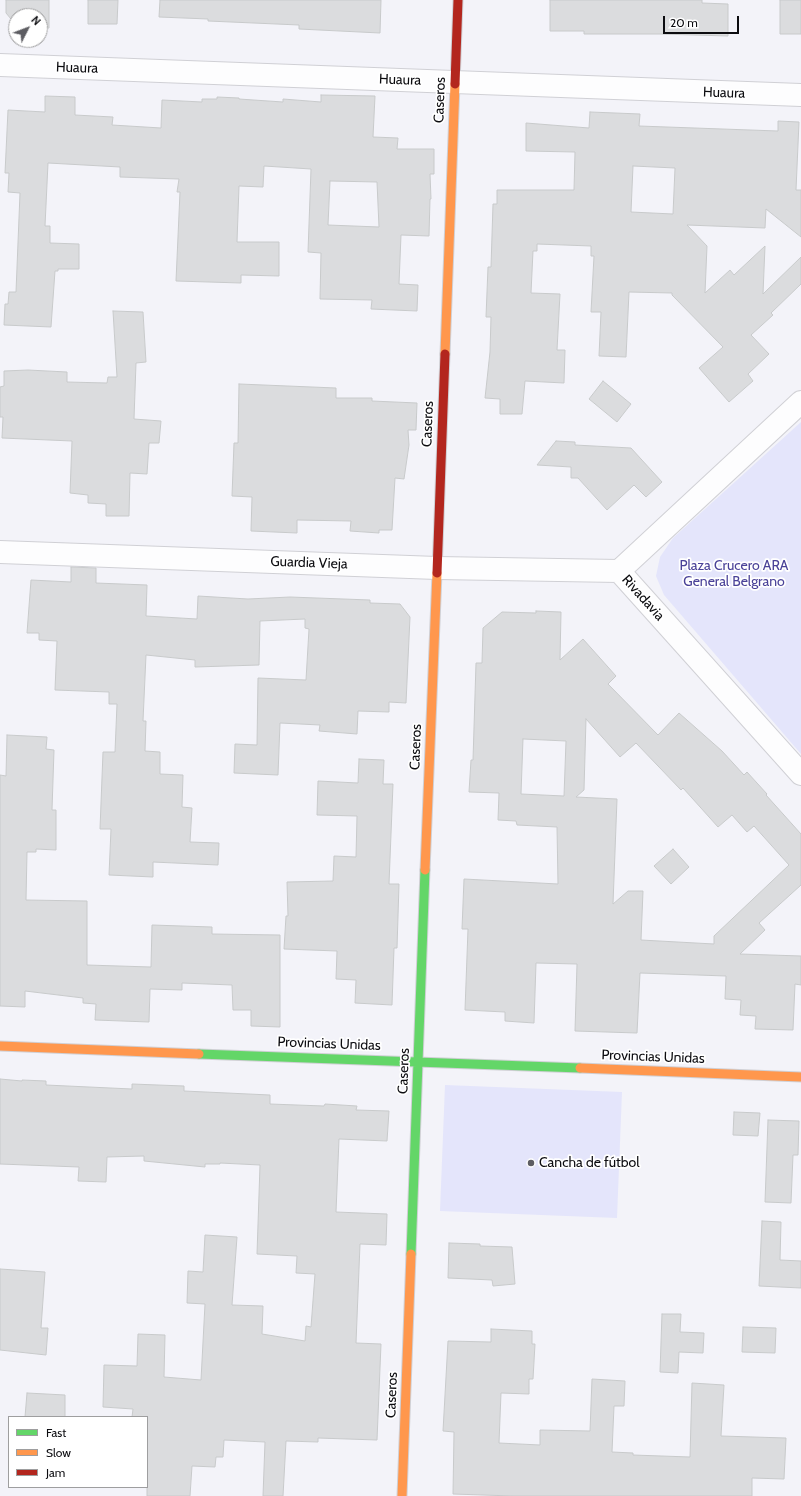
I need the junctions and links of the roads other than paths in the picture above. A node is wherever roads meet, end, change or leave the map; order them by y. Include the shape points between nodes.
1 (458, 0) edge
2 (0, 65) edge
3 (455, 82) junction
4 (801, 96) edge
5 (801, 402) edge
6 (0, 552) edge
7 (437, 568) junction
8 (619, 571) junction
9 (801, 774) edge
10 (0, 1046) edge
11 (418, 1061) junction
12 (801, 1077) edge
13 (402, 1496) edge

1 - 3 street, Caseros
2 - 3 street, Huaura
3 - 4 street, Huaura
3 - 7 street, Caseros
5 - 8 street, Rivadavia
6 - 7 street, Guardia Vieja
7 - 8 street, Guardia Vieja
7 - 11 street, Caseros
8 - 9 street, Rivadavia
10 - 11 street, Provincias Unidas
11 - 12 street, Provincias Unidas
11 - 13 street, Caseros

